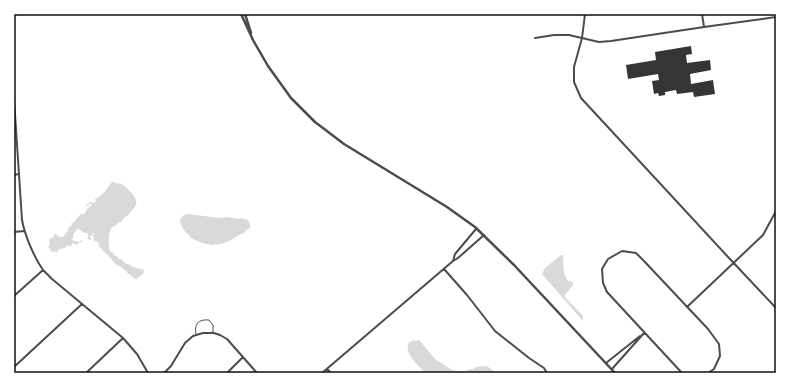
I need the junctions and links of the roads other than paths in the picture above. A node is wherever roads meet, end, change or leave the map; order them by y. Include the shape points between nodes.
1 (14, 14) edge
2 (18, 14) edge
3 (240, 14) edge
4 (245, 14) edge
5 (585, 14) edge
6 (702, 14) edge
7 (776, 17) edge
8 (704, 27) junction
9 (535, 38) dead end
10 (582, 38) junction
11 (253, 40) junction
12 (14, 99) edge
13 (14, 109) edge
14 (19, 174) junction
15 (14, 175) edge
16 (776, 211) edge
17 (476, 229) junction
18 (24, 231) junction
19 (14, 232) edge
20 (484, 235) junction
21 (453, 261) junction
22 (733, 263) junction
23 (444, 269) junction
24 (43, 270) junction
25 (14, 296) edge
26 (776, 303) edge
27 (82, 304) junction
28 (773, 306) junction
29 (687, 307) junction
30 (776, 308) edge
31 (214, 333) junction
32 (644, 333) junction
33 (196, 335) junction
34 (123, 338) junction
35 (243, 357) junction
36 (606, 363) junction
37 (14, 368) edge
38 (327, 369) junction
39 (612, 369) junction
40 (86, 373) edge
41 (148, 373) edge
42 (164, 373) edge
43 (227, 373) edge
44 (257, 373) edge
45 (322, 373) edge
46 (331, 373) edge
47 (547, 373) edge
48 (615, 373) edge
49 (682, 373) edge
50 (708, 373) edge

1 - 2 street
3 - 11 street
4 - 11 street
5 - 10 street
6 - 8 street
7 - 8 street
8 - 10 street via 611,41 599,42
9 - 10 street via 554,35
10 - 22 street via 574,67 574,82 581,98
11 - 17 street via 291,98 315,122 344,144 447,207
12 - 13 street
13 - 14 street
14 - 15 street
14 - 18 street
16 - 22 street via 763,235
17 - 20 street
17 - 21 street via 455,254
18 - 19 street
18 - 24 street
20 - 21 street
20 - 36 street
21 - 23 street
22 - 28 street
22 - 29 street
23 - 38 street
23 - 47 street via 495,331 544,368
24 - 25 street
24 - 27 street
26 - 28 street
27 - 34 street
27 - 37 street
28 - 30 street
29 - 32 street via 636,253 622,251 608,258 602,269 602,283
29 - 50 street via 719,344 720,356 714,369
31 - 33 street
31 - 33 lane via 213,325 209,320 204,320 197,323
31 - 35 street via 227,339
32 - 36 street
32 - 39 street
32 - 49 street
33 - 42 street via 185,343
34 - 40 street
34 - 41 street via 137,354
35 - 43 street
35 - 44 street
36 - 39 street
38 - 45 street
38 - 46 street
39 - 48 street

